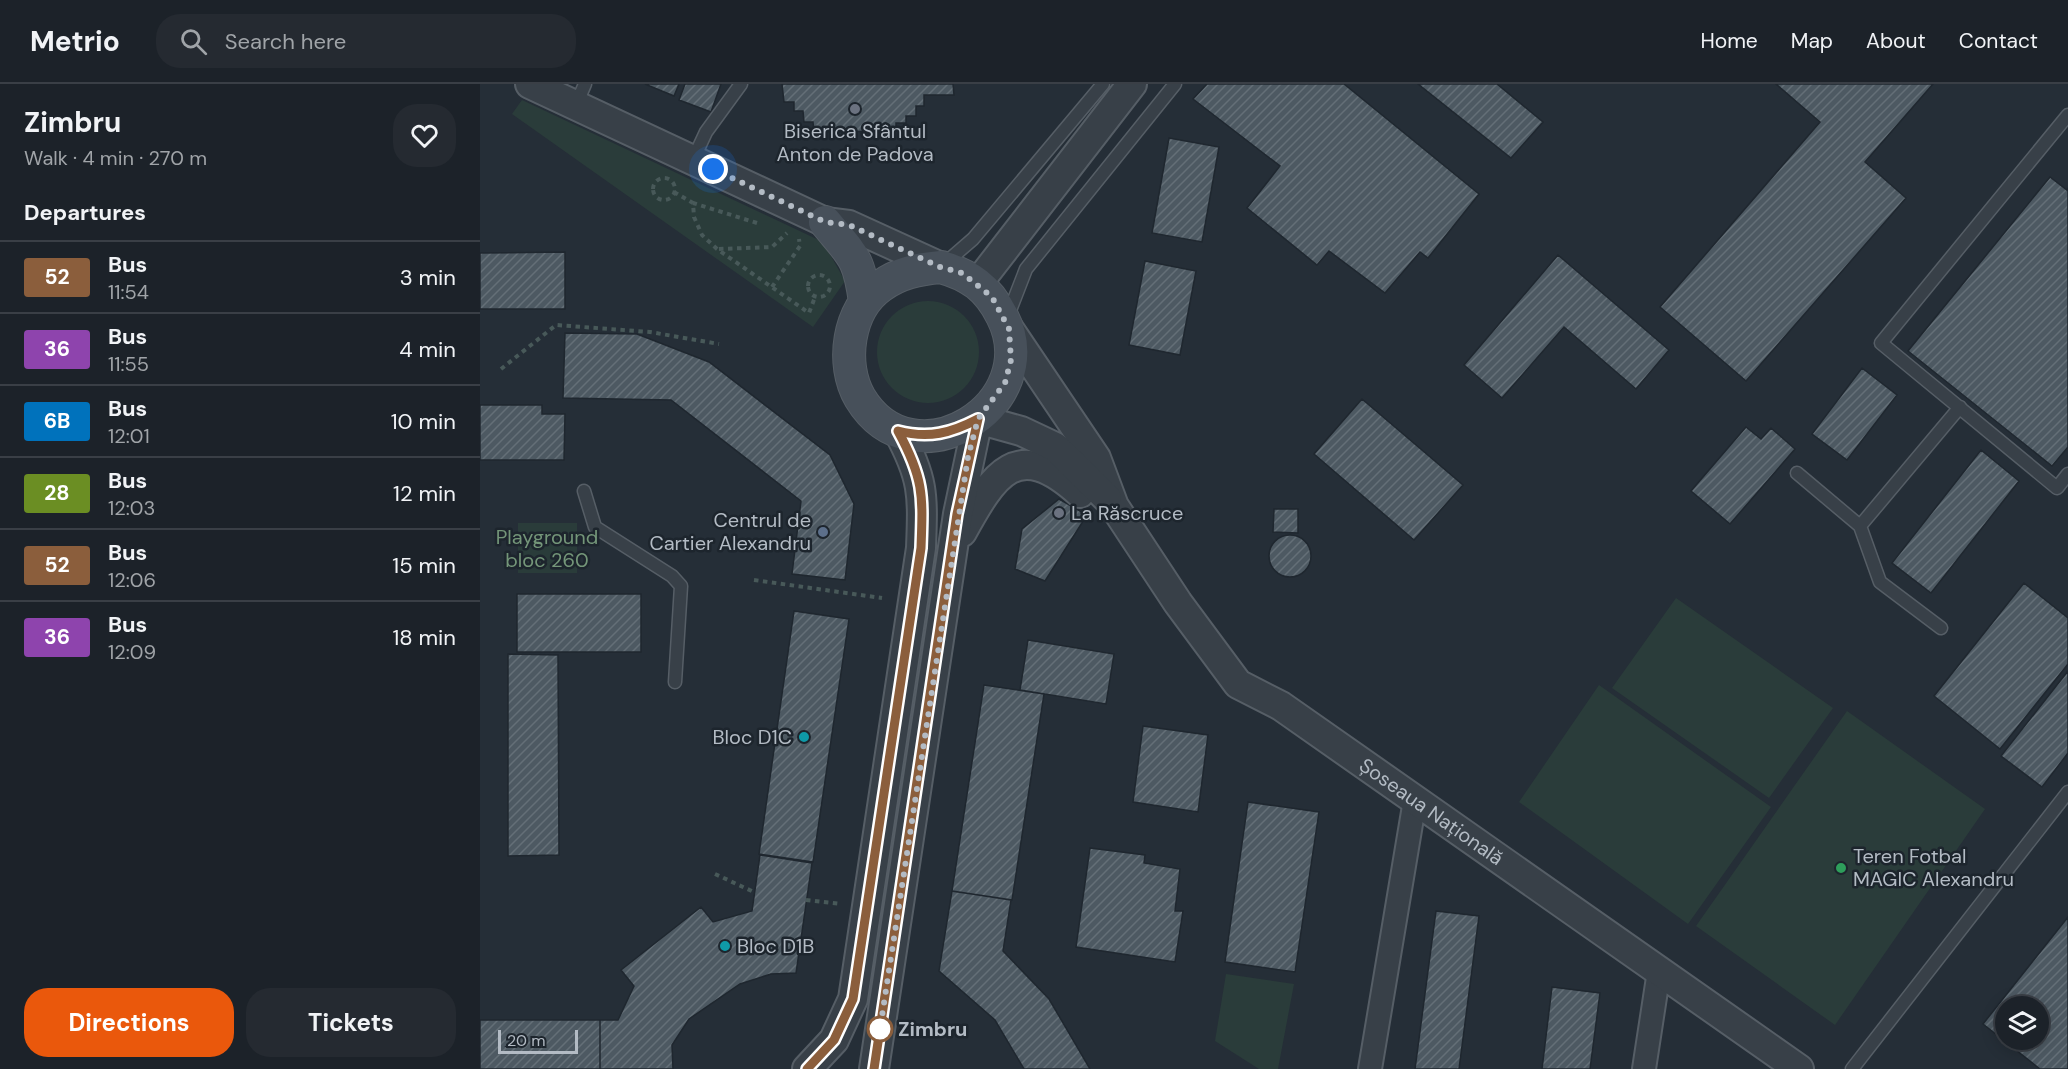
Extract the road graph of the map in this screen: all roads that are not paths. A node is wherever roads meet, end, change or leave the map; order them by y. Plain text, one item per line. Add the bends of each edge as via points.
1 (530, 84) edge
2 (741, 84) edge
3 (1175, 84) edge
4 (1117, 90) edge
5 (581, 95) edge
6 (2068, 116) edge
7 (693, 160) junction
8 (825, 222) junction
9 (940, 267) junction
10 (978, 283) junction
11 (866, 302) junction
12 (1007, 326) junction
13 (1960, 407) junction
14 (978, 419) junction
15 (898, 431) junction
16 (1797, 473) dead end
17 (2068, 474) edge
18 (584, 491) dead end
19 (1114, 506) junction
20 (1860, 526) junction
21 (952, 551) junction
22 (1148, 559) junction
23 (1941, 628) dead end
24 (675, 682) dead end
25 (2068, 792) edge
26 (1415, 800) junction
27 (1659, 971) junction
28 (807, 1069) edge
29 (874, 1069) edge
30 (1370, 1069) edge
31 (1644, 1069) edge
32 (1799, 1069) edge
33 (1852, 1069) edge

1 - 5 street
2 - 7 lane via 706,132
3 - 12 lane via 1026,269
4 - 9 lane via 973,239
4 - 10 street
5 - 7 street
6 - 13 lane via 1881,343
7 - 8 street
8 - 9 street via 849,225
8 - 11 main road via 853,253 861,269
9 - 10 main road via 962,273
9 - 11 main road via 915,269 897,277 879,287
10 - 12 main road via 992,297
11 - 15 main road via 853,327 849,349 851,372 867,408 882,424
12 - 14 main road via 1011,360 1005,383
12 - 19 street, Șoseaua Națională via 1096,458
13 - 17 lane via 2056,488
13 - 20 lane
14 - 15 main road via 938,435 916,436
14 - 19 street, Șoseaua Națională via 1021,431 1055,447
14 - 21 street
15 - 28 street via 919,475 923,505 919,560 853,999 834,1040
16 - 20 lane
18 - 24 lane via 595,527 672,576 681,586
19 - 22 street, Șoseaua Națională
20 - 23 lane via 1880,582
21 - 22 street via 991,483 1008,469 1027,463 1051,470 1068,482
21 - 29 street
22 - 26 street, Șoseaua Națională via 1238,684 1281,706
25 - 33 lane
26 - 27 street, Șoseaua Națională
26 - 30 street
27 - 31 street
27 - 32 street, Șoseaua Națională

